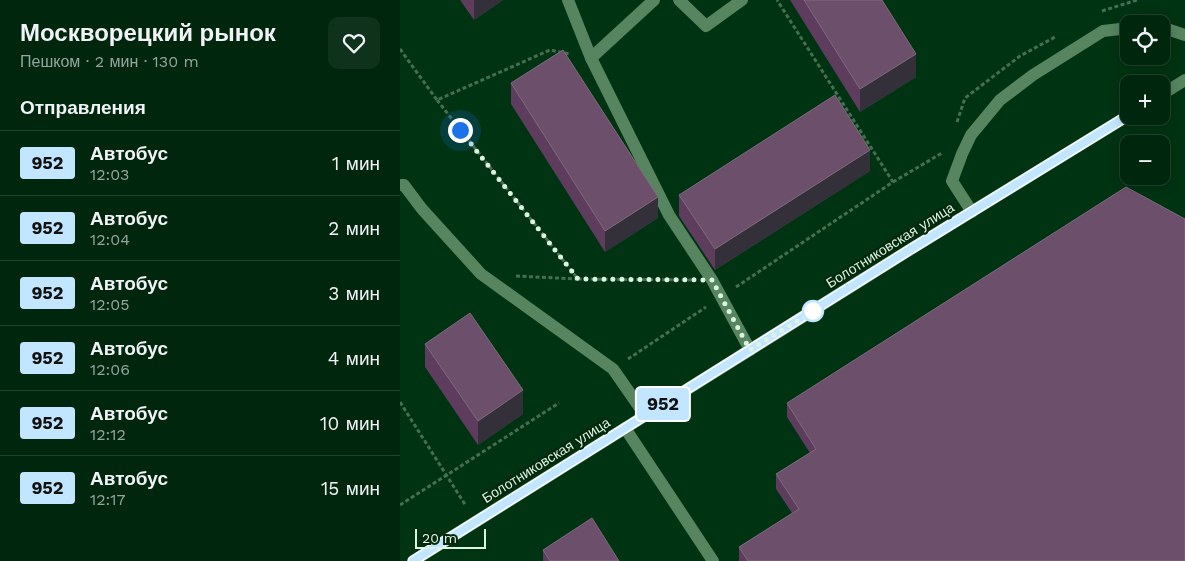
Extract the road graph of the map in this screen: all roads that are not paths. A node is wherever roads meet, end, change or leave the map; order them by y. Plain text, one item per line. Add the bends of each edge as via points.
1 (568, 0) edge
2 (654, 0) edge
3 (679, 0) edge
4 (742, 0) edge
5 (1120, 29) edge
6 (1170, 30) edge
7 (1185, 35) edge
8 (592, 58) junction
9 (1185, 80) edge
10 (1170, 89) edge
11 (1120, 121) edge
12 (401, 183) edge
13 (972, 212) junction
14 (750, 350) junction
15 (645, 415) junction
16 (625, 428) junction
17 (413, 561) edge
18 (713, 561) edge

1 - 8 street
2 - 8 street
3 - 4 street via 706,26
5 - 13 street via 1103,31 1000,100 972,135 952,181
6 - 7 street
8 - 14 street via 669,215 712,280
9 - 10 street
11 - 13 street, Болотниковская улица
12 - 15 street via 481,274 613,369
13 - 14 street, Болотниковская улица
14 - 15 street, Болотниковская улица
15 - 16 street, Болотниковская улица
16 - 17 street, Болотниковская улица
16 - 18 street

